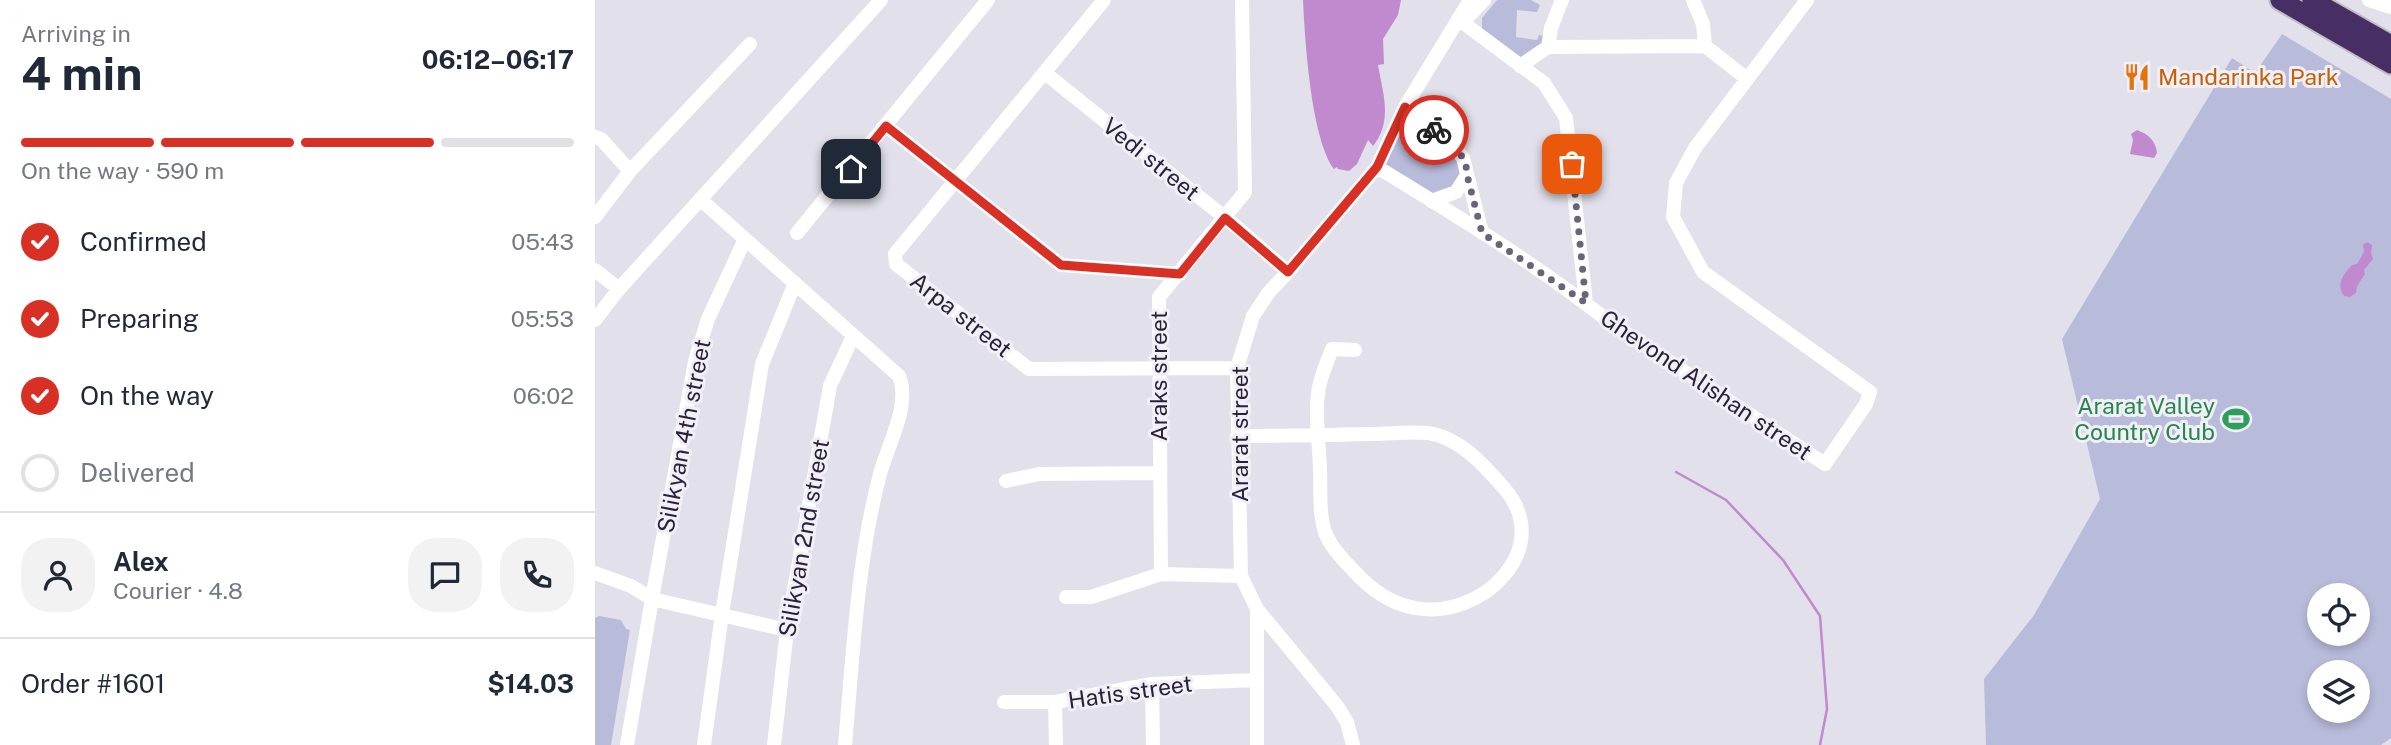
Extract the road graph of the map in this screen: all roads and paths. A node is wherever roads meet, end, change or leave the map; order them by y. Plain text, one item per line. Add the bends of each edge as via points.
1 (881, 0) edge
2 (988, 0) edge
3 (1104, 0) edge
4 (1242, 0) edge
5 (1470, 0) edge
6 (1484, 0) edge
7 (1562, 0) edge
8 (1693, 0) edge
9 (2280, 0) edge
10 (2312, 0) edge
11 (2369, 0) edge
12 (1806, 1) edge
13 (2391, 8) edge
14 (1458, 23) junction
15 (750, 44) dead end
16 (2391, 45) edge
17 (1705, 46) junction
18 (1548, 47) junction
19 (2391, 64) edge
20 (1520, 66) junction
21 (1045, 73) junction
22 (1746, 78) junction
23 (1405, 107) junction
24 (886, 126) junction
25 (595, 136) edge
26 (1377, 167) junction
27 (630, 171) junction
28 (1467, 175) junction
29 (955, 182) junction
30 (700, 199) junction
31 (1431, 201) junction
32 (595, 217) edge
33 (1225, 218) junction
34 (797, 233) dead end
35 (1482, 233) junction
36 (745, 239) junction
37 (595, 270) edge
38 (1288, 272) junction
39 (1180, 274) junction
40 (795, 283) junction
41 (619, 289) junction
42 (1586, 303) junction
43 (595, 320) edge
44 (853, 336) junction
45 (1355, 350) dead end
46 (1237, 368) junction
47 (1158, 370) junction
48 (1319, 435) junction
49 (1237, 436) junction
50 (1160, 472) junction
51 (1006, 481) dead end
52 (595, 573) edge
53 (1161, 574) junction
54 (1241, 576) junction
55 (1066, 597) dead end
56 (652, 599) junction
57 (1257, 609) junction
58 (722, 614) junction
59 (787, 630) junction
60 (1257, 680) junction
61 (1152, 684) junction
62 (1004, 702) dead end
63 (1055, 702) junction
64 (627, 745) edge
65 (704, 745) edge
66 (774, 745) edge
67 (845, 745) edge
68 (1056, 745) edge
69 (1153, 745) edge
70 (1257, 745) edge
71 (1353, 745) edge

1 - 30 street
2 - 24 street
3 - 21 street, Arpa street
4 - 33 street, Araks street via 1245,192
5 - 14 street, Ararat street
6 - 14 street, Ararat street
7 - 18 street
8 - 17 street via 1703,24
9 - 19 highway
10 - 16 highway
11 - 13 street
12 - 22 street
14 - 20 street
14 - 23 street, Ararat street
15 - 27 street
17 - 18 street
17 - 22 street
18 - 20 street
20 - 42 street via 1544,83 1566,118
21 - 29 street, Arpa street
21 - 33 street, Vedi street
22 - 42 street, Ghevond Alishan street via 1695,148 1676,183 1673,217 1703,272 1871,392 1825,464
23 - 26 street, Ararat street
23 - 28 street via 1454,146 1467,166
24 - 29 street
24 - 34 street
25 - 27 street
26 - 31 street, Ghevond Alishan street
26 - 38 street, Ararat street
27 - 32 street
28 - 31 street via 1456,192
28 - 35 street
29 - 39 street via 1061,265
29 - 47 street, Arpa street via 895,254 896,264 1029,369
30 - 36 street
30 - 41 street
31 - 35 street, Ghevond Alishan street
33 - 38 street, Vedi street
33 - 39 street, Araks street
35 - 42 street, Ghevond Alishan street
36 - 40 street
36 - 56 street, Silikyan 4th street via 708,320 695,361
37 - 41 street
38 - 46 street, Ararat street via 1253,316
39 - 47 street, Araks street via 1159,298
40 - 44 street
40 - 58 street via 762,364
41 - 43 street
44 - 59 street, Silikyan 2nd street via 830,386
44 - 67 street via 899,376 904,388 866,550
45 - 48 street via 1332,349 1318,393
46 - 47 street, Arpa street
46 - 49 street, Ararat street
47 - 50 street, Araks street
48 - 48 street via 1428,433 1470,454 1508,494 1520,518 1523,541 1502,578 1476,598 1435,610 1403,606 1369,586 1327,536 1322,520
48 - 49 street
49 - 54 street, Ararat street
50 - 51 street via 1039,474
50 - 53 street, Araks street
52 - 56 street
53 - 54 street
53 - 55 street via 1091,597
54 - 57 street, Ararat street
56 - 58 street
56 - 64 street, Silikyan 4th street
57 - 60 street
57 - 71 street via 1337,706
58 - 59 street
58 - 65 street
59 - 66 street, Silikyan 2nd street
60 - 61 street, Hatis street
60 - 70 street
61 - 63 street, Hatis street
61 - 69 street
62 - 63 street, Hatis street
63 - 68 street

